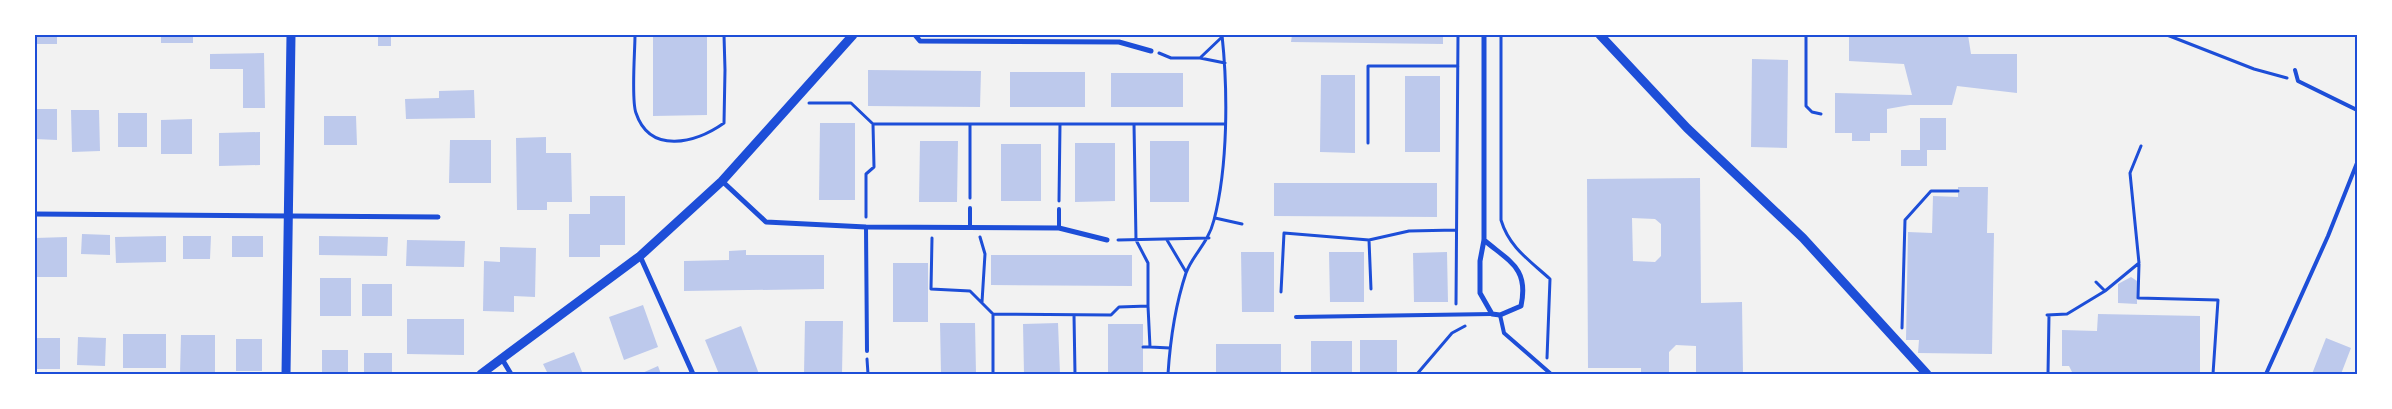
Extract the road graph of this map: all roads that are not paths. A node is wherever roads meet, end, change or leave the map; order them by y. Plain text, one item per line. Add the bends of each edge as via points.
1 (291, 35) edge
2 (853, 35) edge
3 (915, 35) edge
4 (1484, 35) edge
5 (1600, 35) edge
6 (1152, 51) road end
7 (2295, 70) dead end
8 (2357, 110) edge
9 (2357, 163) edge
10 (722, 180) junction
11 (970, 208) road end
12 (1059, 209) road end
13 (35, 214) edge
14 (288, 216) junction
15 (438, 217) dead end
16 (866, 227) junction
17 (970, 228) junction
18 (1059, 228) junction
19 (1107, 240) road end
20 (1484, 240) junction
21 (640, 256) junction
22 (1492, 314) junction
23 (1500, 315) junction
24 (1296, 317) dead end
25 (867, 351) dead end
26 (502, 358) junction
27 (1549, 372) edge
28 (286, 374) edge
29 (481, 374) edge
30 (511, 374) edge
31 (693, 374) edge
32 (1927, 374) edge
33 (2266, 374) edge

1 - 14 street
2 - 10 street
3 - 6 street via 920,40 1119,42
4 - 20 street
5 - 32 street via 1687,128 1803,238
7 - 8 lane via 2298,81
9 - 33 lane
10 - 16 street via 766,222
10 - 21 street
11 - 17 lane
12 - 18 lane
13 - 14 street
14 - 15 street
14 - 28 street
16 - 17 street
16 - 25 lane
17 - 18 street
18 - 19 street
20 - 22 street via 1480,293
20 - 23 street via 1519,270 1525,288 1520,306
21 - 26 street
21 - 31 street
22 - 23 street
22 - 24 lane
23 - 27 lane via 1504,332
26 - 29 street
26 - 30 street

